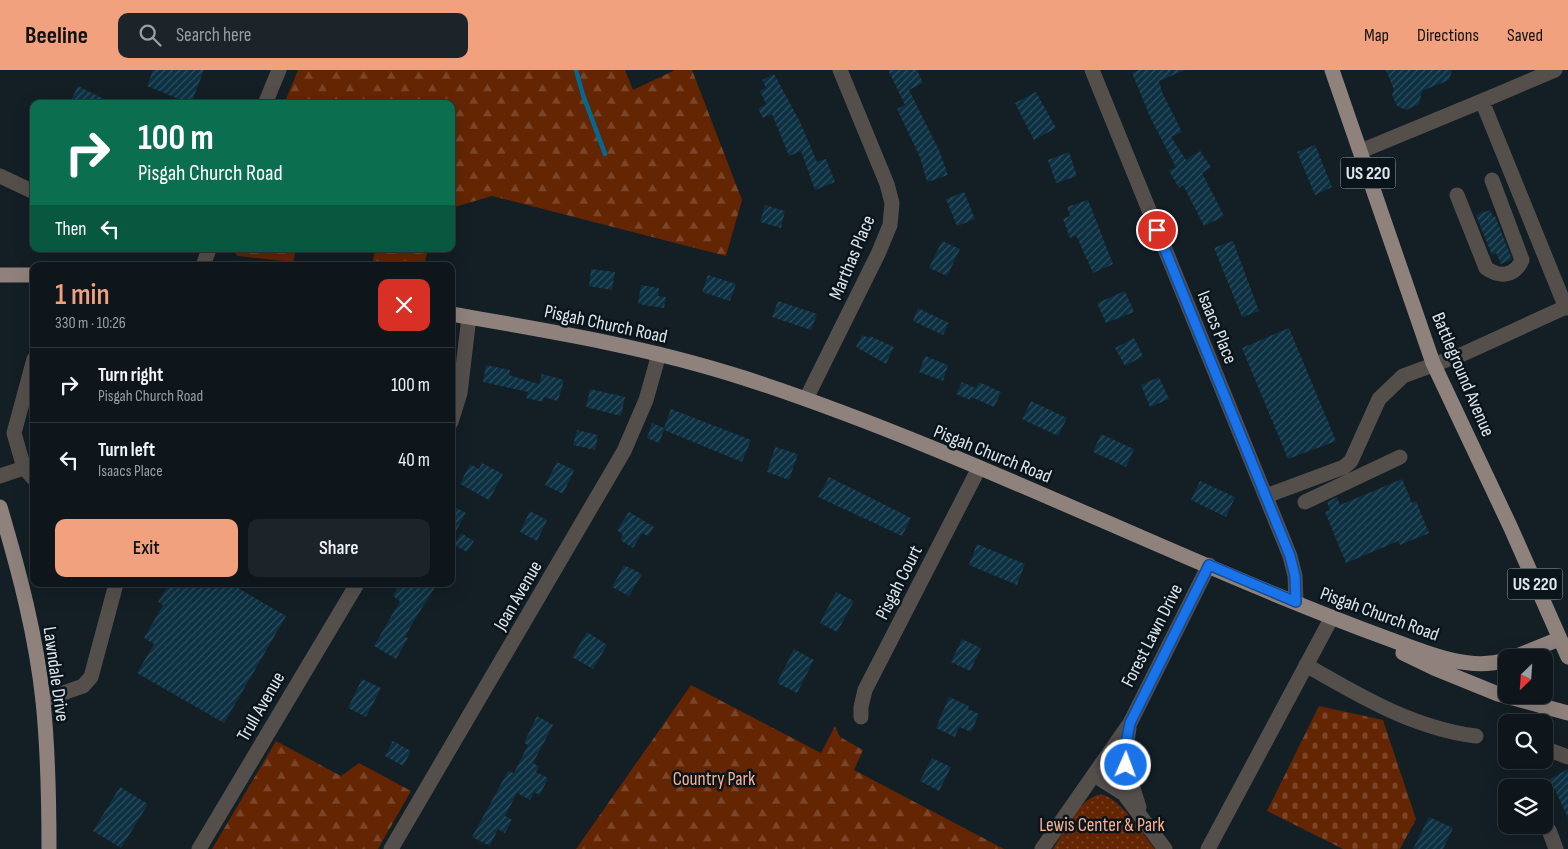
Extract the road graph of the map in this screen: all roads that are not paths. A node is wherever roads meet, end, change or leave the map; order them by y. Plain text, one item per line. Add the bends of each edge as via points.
1 (279, 70) edge
2 (840, 70) edge
3 (1092, 70) edge
4 (1332, 70) edge
5 (1555, 70) edge
6 (267, 100) edge
7 (1482, 102) junction
8 (1361, 151) junction
9 (0, 176) edge
10 (1492, 180) dead end
11 (30, 190) edge
12 (1457, 195) dead end
13 (0, 275) edge
14 (30, 275) edge
15 (1567, 307) edge
16 (455, 315) edge
17 (469, 317) junction
18 (659, 354) junction
19 (1433, 364) junction
20 (30, 375) edge
21 (806, 399) junction
22 (455, 409) edge
23 (1400, 457) dead end
24 (979, 468) junction
25 (29, 474) edge
26 (0, 476) edge
27 (1266, 496) junction
28 (1305, 502) dead end
29 (0, 507) edge
30 (1209, 565) junction
31 (115, 587) edge
32 (354, 587) edge
33 (1296, 602) junction
34 (1338, 620) junction
35 (1559, 638) junction
36 (1533, 649) edge
37 (1568, 657) edge
38 (1498, 661) edge
39 (1306, 665) junction
40 (43, 700) junction
41 (1568, 713) edge
42 (861, 717) dead end
43 (1130, 723) junction
44 (1476, 736) dead end
45 (1553, 751) edge
46 (1568, 757) edge
47 (1094, 775) junction
48 (1142, 816) junction
49 (1550, 834) edge
50 (49, 849) edge
51 (199, 849) edge
52 (390, 849) edge
53 (1042, 849) edge
54 (1165, 849) edge
55 (1208, 849) edge
56 (1556, 849) edge

1 - 6 street
2 - 21 street, Marthas Place via 887,184 892,203 890,225
3 - 27 street, Isaacs Place
4 - 8 main road, Battleground Avenue / US 220
5 - 7 street
7 - 8 street
7 - 15 street
8 - 19 main road, Battleground Avenue / US 220
9 - 11 street
10 - 12 street via 1522,260 1518,268 1508,274 1496,275 1486,268
13 - 14 main road
15 - 19 street via 1463,354
16 - 17 main road, Pisgah Church Road
17 - 18 main road, Pisgah Church Road via 599,339
17 - 22 street via 460,393
18 - 21 main road, Pisgah Church Road
18 - 52 street, Joan Avenue via 646,400 624,451
19 - 27 street via 1403,376 1379,399 1356,452 1344,467
19 - 35 main road, Battleground Avenue / US 220
20 - 25 street via 14,433
21 - 24 main road, Pisgah Church Road
23 - 28 street
24 - 30 main road, Pisgah Church Road
24 - 42 street, Pisgah Court via 865,690
25 - 26 street
27 - 33 street, Isaacs Place via 1292,562
29 - 40 main road, Lawndale Drive via 26,604
30 - 33 main road, Pisgah Church Road
30 - 43 street, Forest Lawn Drive
31 - 40 street via 91,676 84,686
32 - 51 street, Trull Avenue
33 - 34 main road, Pisgah Church Road
34 - 38 main road, Pisgah Church Road via 1447,658 1484,663
34 - 39 street
34 - 41 main road via 1452,676 1498,694
35 - 36 main road
35 - 37 main road, Battleground Avenue / US 220
39 - 44 street via 1382,709 1447,733
39 - 55 street
40 - 50 main road, Lawndale Drive
43 - 47 street, Forest Lawn Drive
43 - 48 street, Forest Lawn Drive via 1125,749 1126,765
45 - 46 street
47 - 48 street, Forest Lawn Drive via 1124,794
47 - 53 street
48 - 54 street, Forest Lawn Drive
49 - 56 street

